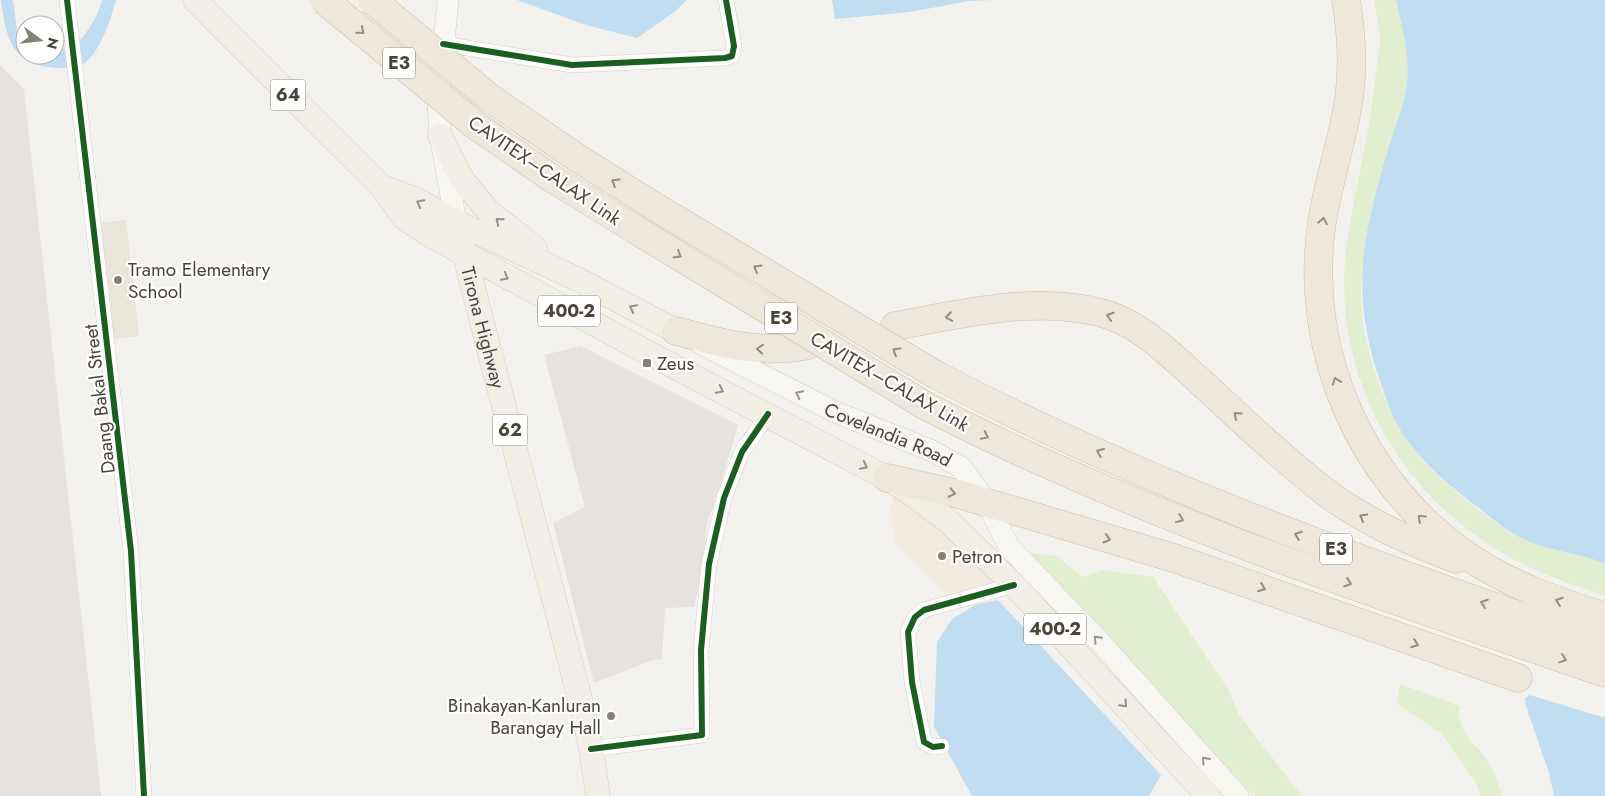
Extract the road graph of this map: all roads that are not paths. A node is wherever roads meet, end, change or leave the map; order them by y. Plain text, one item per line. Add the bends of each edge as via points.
1 (67, 0) edge
2 (196, 0) edge
3 (324, 0) edge
4 (372, 0) edge
5 (448, 0) edge
6 (726, 0) edge
7 (1346, 0) edge
8 (442, 44) junction
9 (440, 136) junction
10 (382, 187) junction
11 (456, 222) junction
12 (462, 253) junction
13 (581, 281) junction
14 (896, 326) dead end
15 (676, 331) junction
16 (808, 345) dead end
17 (768, 414) junction
18 (887, 478) junction
19 (988, 503) junction
20 (1504, 578) junction
21 (1014, 585) junction
22 (1605, 617) edge
23 (1605, 645) edge
24 (1605, 673) edge
25 (1518, 678) dead end
26 (942, 746) dead end
27 (591, 749) junction
28 (144, 796) edge
29 (598, 796) edge
30 (1208, 796) edge
31 (1238, 796) edge

1 - 28 street, Daang Bakal Street via 131,551
2 - 10 main road, 64
3 -> 24 highway, CAVITEX–CALAX Link / E3, bridge via 475,125 553,179 926,406 1028,456 1286,561
23 -> 4 highway, CAVITEX–CALAX Link / E3, bridge via 1198,495 1058,435 938,376 576,157 490,98
5 - 8 main road, Tirona Highway / 62
6 - 8 street via 734,46 732,56 725,58 572,65
20 -> 7 highway via 1451,544 1402,498 1364,445 1329,360 1320,309 1319,254 1322,221 1348,100 1351,36
8 - 9 main road, Tirona Highway / 62 via 438,104
9 - 11 main road, Tirona Highway / 62
13 -> 9 main road, 400-2 via 488,211 461,178
11 -> 10 main road, 64 via 417,200
10 - 12 main road, 64 via 404,218
11 - 12 main road, Tirona Highway / 62
11 - 13 main road, Covelandia Road / 400-2
12 -> 17 main road, Covelandia Road / 400-2
12 - 27 main road, Tirona Highway / 62 via 551,584
15 -> 13 main road, Covelandia Road / 400-2
20 -> 14 highway via 1390,532 1342,505 1299,471 1148,336 1114,316 1079,308 1034,306
16 -> 15 highway via 760,349 728,345
19 -> 15 main road, Covelandia Road / 400-2 via 960,467 930,450 835,412
17 -> 18 main road, Covelandia Road / 400-2
17 - 27 street via 742,452 724,498 709,564 701,650 702,735
18 -> 19 highway
18 - 21 main road, Covelandia Road / 400-2 via 948,520
19 -> 25 highway via 1225,575
31 -> 19 main road, Covelandia Road / 400-2 via 1009,547
22 -> 20 highway
21 - 26 street via 924,610 911,624 908,632 912,682 924,742 933,747
21 -> 30 main road, Covelandia Road / 400-2
27 - 29 main road, Tirona Highway / 62

